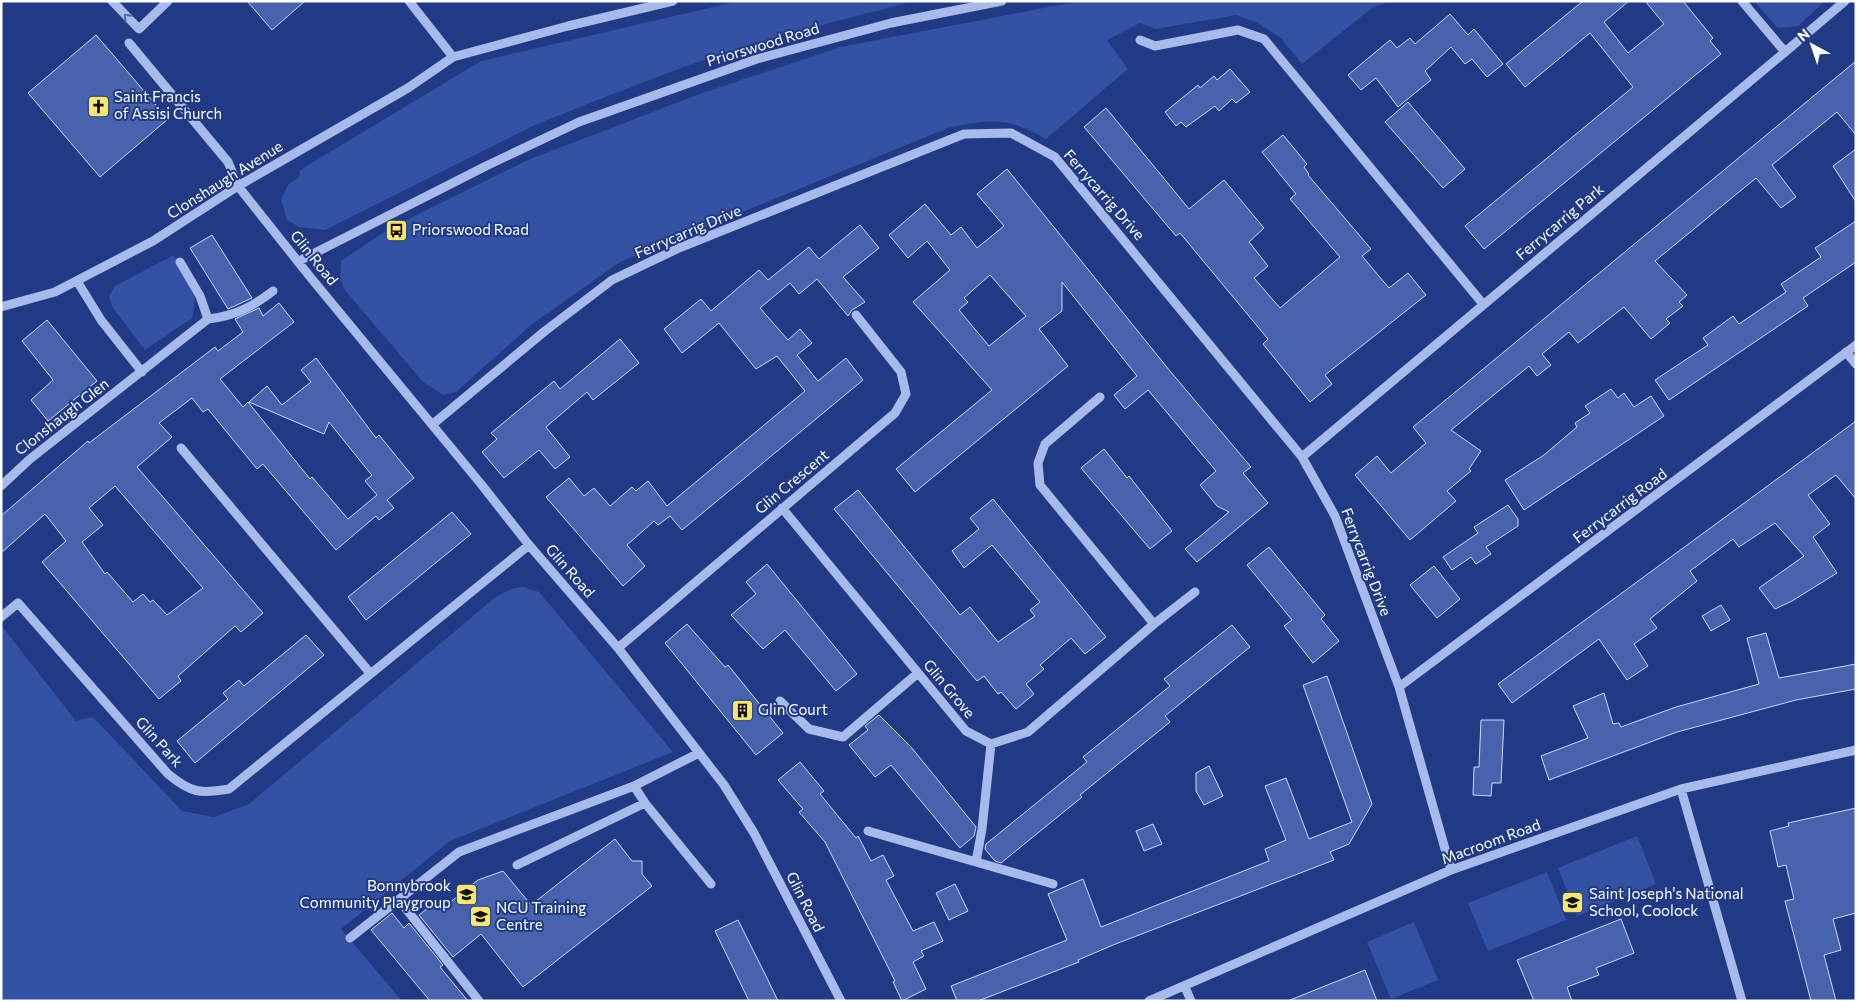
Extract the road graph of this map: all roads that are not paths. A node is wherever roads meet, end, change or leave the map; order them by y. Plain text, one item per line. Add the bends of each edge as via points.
1 (112, 1) edge
2 (168, 1) edge
3 (409, 1) edge
4 (673, 1) edge
5 (1002, 1) edge
6 (1742, 1) edge
7 (1845, 1) edge
8 (1140, 40) dead end
9 (129, 43) dead end
10 (1785, 52) junction
11 (453, 57) junction
12 (238, 186) junction
13 (299, 261) junction
14 (180, 262) dead end
15 (78, 280) junction
16 (273, 291) dead end
17 (1483, 304) junction
18 (1, 307) edge
19 (856, 315) dead end
20 (208, 319) junction
21 (1856, 345) edge
22 (1846, 352) junction
23 (1856, 364) edge
24 (142, 372) junction
25 (1100, 397) dead end
26 (432, 424) junction
27 (182, 448) dead end
28 (1302, 457) junction
29 (1, 486) edge
30 (782, 508) junction
31 (529, 545) junction
32 (1195, 592) dead end
33 (1, 617) edge
34 (1154, 624) junction
35 (618, 648) junction
36 (370, 672) junction
37 (918, 673) junction
38 (1399, 688) junction
39 (780, 701) dead end
40 (991, 744) junction
41 (1856, 750) edge
42 (699, 753) junction
43 (634, 786) junction
44 (1681, 789) junction
45 (644, 804) junction
46 (868, 831) dead end
47 (976, 862) junction
48 (517, 865) dead end
49 (1451, 870) junction
50 (711, 884) dead end
51 (1053, 884) dead end
52 (399, 900) junction
53 (350, 938) dead end
54 (1185, 987) junction
55 (479, 1001) edge
56 (841, 1001) edge
57 (1149, 1001) edge
58 (1191, 1001) edge
59 (1742, 1001) edge

2 -> 1 street via 138,29
3 - 11 street
4 - 11 street, Clonshaugh Avenue
5 - 13 street, Priorswood Road via 891,23 758,59 579,122
6 - 10 street
7 - 10 street, Ferrycarrig Park
8 - 17 street via 1155,46 1238,30 1264,39
9 - 12 street, Glin Road via 228,162
10 - 17 street, Ferrycarrig Park
11 - 12 street, Clonshaugh Avenue via 408,88
12 - 13 street, Glin Road
12 - 15 street, Clonshaugh Avenue via 153,241
13 - 26 street, Glin Road
14 - 20 street via 200,296
15 - 18 street, Clonshaugh Avenue via 55,292
15 - 24 street via 101,320
16 - 20 street via 252,308 236,315
17 - 28 street, Ferrycarrig Park
19 - 30 street, Glin Crescent via 901,372 906,394 895,413
20 - 24 street, Clonshaugh Glen
21 - 22 street, Ferrycarrig Road
22 - 23 street
22 - 38 street, Ferrycarrig Road
24 - 29 street, Clonshaugh Glen via 30,459
25 - 34 street via 1045,444 1038,463 1040,485
26 - 28 street, Ferrycarrig Drive via 612,280 679,248 964,134 1011,133 1055,157
26 - 31 street, Glin Road
27 - 36 street
28 - 38 street, Ferrycarrig Drive via 1335,516
30 - 35 street, Glin Crescent
30 - 37 street, Glin Grove
31 - 35 street, Glin Road
31 - 36 street, Glin Park
32 - 34 street
33 - 36 street, Glin Park via 18,603 168,774 182,786 202,794 229,789
34 - 40 street via 1028,732
35 - 42 street, Glin Road
37 - 39 street via 843,738 809,729
37 - 40 street, Glin Grove via 966,731
38 - 49 street, Ferrycarrig Drive
40 - 47 street
41 - 44 street, Macroom Road
42 - 43 street
42 - 56 street, Glin Road via 754,833
43 - 45 street
43 - 52 street via 459,852
44 - 49 street, Macroom Road
44 - 59 street
45 - 48 street
45 - 50 street
46 - 47 street
47 - 51 street
49 - 54 street, Macroom Road
52 - 53 street
52 - 55 street
54 - 57 street, Macroom Road
54 - 58 street

